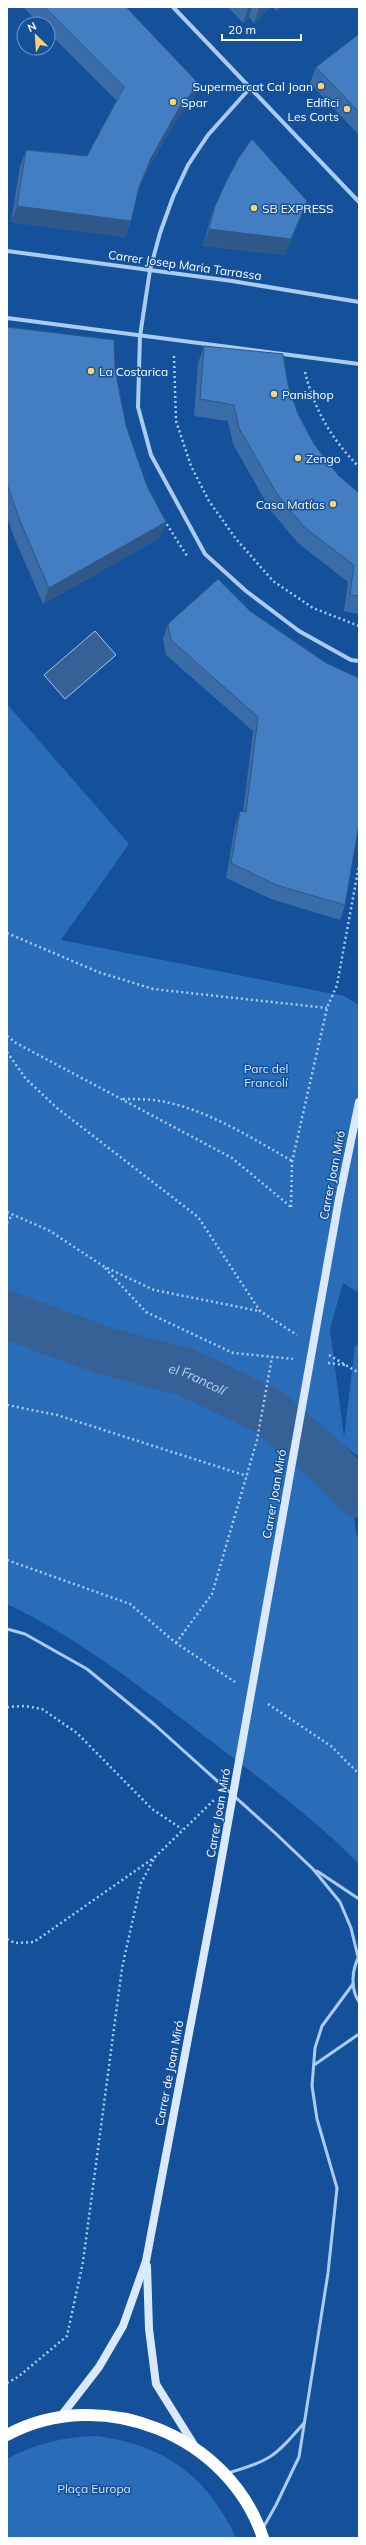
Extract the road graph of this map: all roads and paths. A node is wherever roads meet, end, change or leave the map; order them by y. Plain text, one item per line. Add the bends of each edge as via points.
1 (173, 7) edge
2 (250, 88) junction
3 (359, 202) edge
4 (7, 250) edge
5 (150, 270) junction
6 (359, 302) edge
7 (7, 318) edge
8 (140, 336) junction
9 (180, 353) dead end
10 (359, 364) edge
11 (304, 366) dead end
12 (359, 468) edge
13 (359, 626) edge
14 (359, 661) edge
15 (359, 865) edge
16 (7, 933) edge
17 (327, 1008) junction
18 (7, 1036) edge
19 (7, 1052) edge
20 (121, 1099) junction
21 (359, 1102) edge
22 (292, 1162) junction
23 (7, 1212) edge
24 (12, 1215) junction
25 (7, 1223) edge
26 (103, 1266) junction
27 (272, 1357) junction
28 (294, 1360) dead end
29 (324, 1363) dead end
30 (346, 1365) dead end
31 (7, 1405) edge
32 (247, 1476) junction
33 (7, 1560) edge
34 (7, 1629) edge
35 (176, 1643) junction
36 (240, 1686) dead end
37 (266, 1703) dead end
38 (7, 1707) edge
39 (359, 1774) edge
40 (226, 1788) junction
41 (182, 1829) junction
42 (155, 1857) junction
43 (313, 1869) junction
44 (216, 1890) joint
45 (359, 1899) edge
46 (7, 1939) edge
47 (359, 1956) edge
48 (353, 1984) junction
49 (359, 2002) edge
50 (359, 2034) edge
51 (314, 2065) junction
52 (146, 2261) junction
53 (7, 2383) edge
54 (61, 2416) junction
55 (305, 2421) junction
56 (7, 2435) edge
57 (196, 2449) junction
58 (225, 2474) junction
59 (261, 2535) edge

1 - 2 street
2 - 3 street
2 - 5 street via 208,135 188,165 173,197
4 - 5 street, Carrer Josep Maria Tarrassa
5 - 6 street, Carrer Josep Maria Tarrassa
5 - 8 street
7 - 8 street
8 - 10 street
8 - 14 street via 138,407 151,455 206,554 246,591 299,631 352,660
9 - 13 path via 174,352 176,421 191,466 209,501 236,539 273,581 313,608
11 - 12 path via 311,394 325,425
15 - 17 path via 337,985
16 - 17 path via 98,972 153,989
17 - 22 path
18 - 20 path
19 - 26 path via 26,1078 57,1108 198,1217 260,1311 154,1290
20 - 22 path via 160,1101 204,1115 244,1133
20 - 22 path via 232,1158 291,1207
21 - 44 street, Carrer Joan Miró, bridge via 339,1199
23 - 24 path
24 - 25 path
24 - 26 path via 50,1231
26 - 27 path via 146,1312 233,1353
27 - 28 path
27 - 32 path
29 - 30 path
31 - 32 path via 57,1415
32 - 35 path via 212,1594
33 - 35 path via 130,1604
34 - 40 lane via 25,1634 87,1669
35 - 36 path
37 - 39 path via 331,1746
38 - 41 path via 25,1706 42,1710 77,1733 152,1809
40 - 41 path
40 - 43 lane
41 - 42 path
42 - 46 path via 34,1942 15,1943
42 - 53 path via 141,1884 122,1968 83,2262 67,2336 18,2377
43 - 45 lane
43 - 47 lane via 340,1902
44 - 52 street, Carrer de Joan Miró
47 - 48 lane
48 - 49 lane
48 - 51 lane via 322,2026 315,2048
50 - 51 lane
51 - 55 lane via 312,2086 317,2119 337,2188 328,2273
52 - 54 street, Carrer de Joan Miró via 123,2326 99,2367
52 - 57 street, Carrer de Joan Miró via 156,2384
54 - 56 highway
54 - 57 highway via 94,2415 148,2424 173,2434
55 - 58 lane via 277,2454 260,2464
55 - 59 lane via 299,2457
57 - 58 highway
58 - 59 highway via 239,2492

